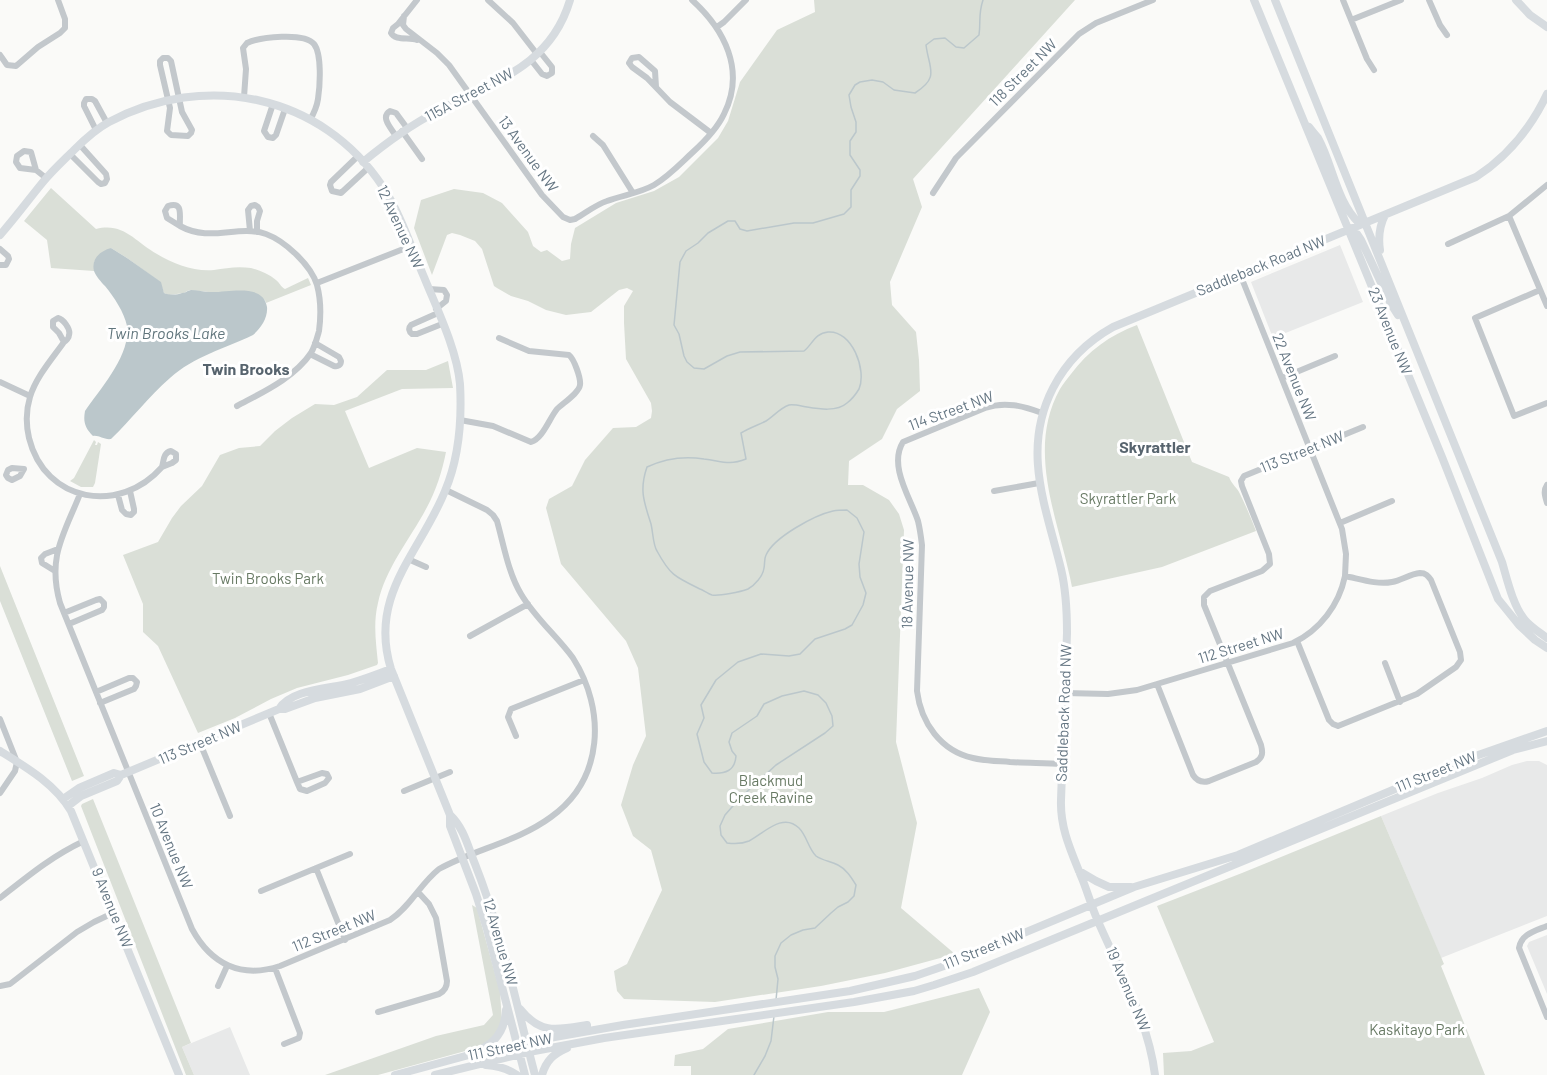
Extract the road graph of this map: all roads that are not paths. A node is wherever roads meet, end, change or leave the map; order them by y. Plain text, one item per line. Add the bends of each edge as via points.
1 (58, 0) edge
2 (417, 0) edge
3 (488, 0) edge
4 (570, 0) edge
5 (692, 0) edge
6 (746, 0) edge
7 (1153, 0) edge
8 (1254, 0) edge
9 (1275, 0) edge
10 (1343, 0) edge
11 (1401, 0) edge
12 (1429, 0) edge
13 (1516, 0) edge
14 (404, 16) junction
15 (1351, 20) junction
16 (717, 27) junction
17 (1547, 27) edge
18 (1447, 35) dead end
19 (421, 41) junction
20 (0, 56) edge
21 (536, 56) junction
22 (1374, 70) dead end
23 (656, 87) junction
24 (470, 94) junction
25 (1547, 94) edge
26 (180, 97) junction
27 (244, 97) junction
28 (168, 99) junction
29 (273, 104) junction
30 (285, 109) junction
31 (1301, 117) junction
32 (310, 120) junction
33 (107, 123) junction
34 (96, 130) junction
35 (402, 132) junction
36 (711, 133) junction
37 (593, 136) dead end
38 (80, 145) junction
39 (70, 154) junction
40 (422, 159) dead end
41 (363, 162) junction
42 (36, 170) dead end
43 (46, 178) junction
44 (1547, 185) edge
45 (633, 193) junction
46 (933, 193) dead end
47 (1385, 215) junction
48 (1509, 216) junction
49 (1365, 223) junction
50 (180, 226) dead end
51 (1349, 230) junction
52 (0, 235) edge
53 (1448, 244) dead end
54 (411, 246) junction
55 (0, 249) edge
56 (0, 265) edge
57 (1383, 268) junction
58 (1240, 274) junction
59 (317, 283) junction
60 (429, 289) junction
61 (1540, 290) junction
62 (1547, 306) edge
63 (437, 311) junction
64 (442, 324) junction
65 (1408, 331) junction
66 (499, 338) dead end
67 (64, 342) dead end
68 (315, 343) junction
69 (310, 354) junction
70 (1335, 356) dead end
71 (1282, 378) junction
72 (0, 382) edge
73 (30, 396) junction
74 (1547, 403) edge
75 (237, 406) dead end
76 (1042, 413) junction
77 (460, 420) junction
78 (1363, 427) dead end
79 (903, 442) joint
80 (1310, 448) junction
81 (38, 461) junction
82 (162, 467) dead end
83 (24, 469) dead end
84 (1040, 483) junction
85 (1546, 487) edge
86 (446, 490) junction
87 (130, 491) junction
88 (994, 491) dead end
89 (80, 494) junction
90 (118, 495) junction
91 (1392, 501) dead end
92 (1547, 503) edge
93 (1340, 523) junction
94 (58, 549) junction
95 (408, 559) junction
96 (426, 567) dead end
97 (55, 572) junction
98 (1345, 576) junction
99 (528, 604) junction
100 (64, 613) junction
101 (69, 624) junction
102 (470, 636) dead end
103 (1547, 638) edge
104 (1297, 641) junction
105 (1547, 648) edge
106 (1227, 663) junction
107 (1385, 663) dead end
108 (393, 672) junction
109 (584, 680) junction
110 (1157, 684) junction
111 (96, 692) junction
112 (1065, 693) junction
113 (1400, 702) junction
114 (100, 703) junction
115 (269, 713) junction
116 (0, 719) edge
117 (1547, 731) edge
118 (516, 736) dead end
119 (1547, 741) edge
120 (200, 743) junction
121 (0, 752) edge
122 (17, 762) junction
123 (1062, 764) junction
124 (450, 772) dead end
125 (125, 774) junction
126 (436, 778) junction
127 (297, 782) junction
128 (404, 791) dead end
129 (0, 793) edge
130 (65, 802) junction
131 (450, 815) junction
132 (230, 816) dead end
133 (84, 842) junction
134 (350, 854) dead end
135 (471, 855) junction
136 (462, 859) junction
137 (316, 868) junction
138 (1079, 871) junction
139 (1134, 887) junction
140 (261, 891) dead end
141 (418, 892) junction
142 (0, 898) edge
143 (1092, 905) junction
144 (113, 913) junction
145 (1098, 921) junction
146 (1547, 926) edge
147 (345, 940) junction
148 (227, 966) junction
149 (274, 968) junction
150 (218, 986) dead end
151 (1, 987) edge
152 (505, 1000) junction
153 (517, 1004) junction
154 (378, 1012) dead end
155 (1547, 1017) edge
156 (623, 1024) junction
157 (527, 1042) junction
158 (578, 1043) junction
159 (284, 1044) dead end
160 (517, 1044) junction
161 (529, 1052) junction
162 (520, 1054) junction
163 (469, 1055) junction
164 (473, 1065) junction
165 (178, 1075) edge
166 (395, 1075) edge
167 (435, 1075) edge
168 (517, 1075) edge
169 (525, 1075) edge
170 (535, 1075) edge
171 (542, 1075) edge
172 (1155, 1075) edge

1 - 20 street via 65,19 60,33 19,64 12,66
2 - 14 street
3 - 21 street via 513,23
4 - 21 main road, 115A Street NW via 559,27
5 - 16 street
6 - 16 street
7 - 46 street, 118 Street NW via 1079,34 956,158
8 - 31 main road, 23 Avenue NW
9 - 49 main road, 23 Avenue NW
10 - 15 street
11 - 15 street
12 - 18 street
13 - 17 main road
14 - 19 street, 13 Avenue NW via 403,25
14 - 19 street via 392,29 392,37
15 - 22 street
16 - 36 street via 728,50 732,87 726,111
19 - 24 street, 13 Avenue NW via 449,64
21 - 24 main road, 115A Street NW via 515,72
23 - 23 street via 655,71 639,57 632,58 632,67
23 - 36 street
24 - 35 main road, 115A Street NW
24 - 45 street, 13 Avenue NW via 542,195 563,217 576,219 598,205
25 - 47 main road, Saddleback Road NW via 1526,131 1492,166 1467,182
26 - 27 main road, 12 Avenue NW
26 - 28 main road, 12 Avenue NW
26 - 28 street via 171,61 165,58 160,63
26 - 28 street via 192,130 186,137 168,133
27 - 29 main road, 12 Avenue NW
27 - 32 street via 246,43 305,38 314,44 320,82
28 - 33 main road, 12 Avenue NW
29 - 30 main road, 12 Avenue NW
29 - 30 street via 264,131 268,137 276,135
30 - 32 main road, 12 Avenue NW
31 - 49 main road via 1318,138 1349,209 1359,223
31 - 51 main road, 23 Avenue NW
32 - 41 main road, 12 Avenue NW via 337,137
33 - 34 main road, 12 Avenue NW
33 - 34 street via 95,101 86,99 84,106
34 - 38 main road, 12 Avenue NW
35 - 40 street
35 - 41 main road, 115A Street NW
36 - 45 street via 669,175
37 - 45 street via 603,145
38 - 39 main road, 12 Avenue NW
38 - 39 street via 106,174 105,183 98,182
39 - 43 main road, 12 Avenue NW
41 - 41 street, 12 Avenue NW via 331,182 332,191 341,193
41 - 54 main road, 12 Avenue NW via 389,197
42 - 43 street
43 - 52 main road, 12 Avenue NW
44 - 48 street
47 - 49 main road, Saddleback Road NW
47 - 57 main road via 1378,239
48 - 53 street
48 - 61 street
49 - 51 main road, Saddleback Road NW
49 - 57 main road, 23 Avenue NW
50 - 59 street via 206,234 254,231 273,237 289,247
51 - 58 main road, Saddleback Road NW
51 - 65 main road via 1359,237
51 - 105 main road, 23 Avenue NW via 1498,600 1519,626
54 - 59 street
54 - 60 main road, 12 Avenue NW
55 - 56 street via 9,260
57 - 65 main road, 23 Avenue NW
58 - 71 street, 22 Avenue NW
58 - 76 main road, Saddleback Road NW via 1098,336 1065,369
59 - 68 street via 321,308
60 - 63 main road, 12 Avenue NW
60 - 63 street, 12 Avenue NW via 444,290 447,295
61 - 62 street
61 - 74 street via 1475,318 1514,416
63 - 64 main road, 12 Avenue NW
63 - 64 street via 411,325 410,332 417,334
64 - 77 main road, 12 Avenue NW via 460,383
65 - 103 main road, 23 Avenue NW via 1502,562 1516,606 1523,618
66 - 77 street via 529,351 569,354 574,360 579,390 531,442 493,426
67 - 73 street
68 - 69 street
68 - 69 street via 339,357 340,364 334,366
69 - 75 street via 283,379
70 - 71 street
71 - 80 street, 22 Avenue NW
72 - 73 street
73 - 81 street via 27,428
76 - 79 street, 114 Street NW via 1015,405 994,405
76 - 84 main road, Saddleback Road NW via 1037,451
77 - 86 main road, 12 Avenue NW via 456,456
78 - 80 street, 113 Street NW
79 - 123 street, 18 Avenue NW via 900,476 918,522 922,545 918,695 921,711 942,742 969,757
80 - 93 street, 22 Avenue NW
80 - 106 street, 113 Street NW via 1242,478 1270,564 1204,597
81 - 83 street
81 - 89 street via 58,483
82 - 87 street via 150,480
84 - 88 street
84 - 112 main road, Saddleback Road NW via 1065,590
85 - 92 street
86 - 95 main road, 12 Avenue NW
86 - 99 street, 112 Street NW via 493,515 511,574
87 - 90 street
87 - 90 street via 134,509 131,515 122,510
89 - 90 street
89 - 94 street, 10 Avenue NW
91 - 93 street
93 - 98 street, 22 Avenue NW via 1347,555
94 - 97 street, 10 Avenue NW
94 - 97 street, 10 Avenue NW via 41,558
95 - 96 street
95 - 108 main road, 12 Avenue NW via 388,607 385,633
97 - 100 street, 10 Avenue NW
98 - 104 street, 112 Street NW via 1328,614
98 - 113 street via 1386,583 1425,574 1431,580 1461,660 1434,683
99 - 102 street
99 - 109 street, 112 Street NW via 568,652
100 - 101 street, 10 Avenue NW
100 - 101 street via 96,600 104,603 102,610
101 - 111 street, 10 Avenue NW
104 - 106 street, 112 Street NW
104 - 113 street via 1329,720 1335,726
106 - 110 street, 112 Street NW
106 - 110 street via 1262,756 1209,781 1199,781 1193,775
107 - 113 street
108 - 115 main road, 113 Street NW via 360,689
108 - 126 main road, 12 Avenue NW
109 - 118 street via 511,709 508,717
109 - 135 street, 112 Street NW via 596,730 594,750 579,787 542,824
110 - 112 street, 112 Street NW via 1114,694
111 - 114 street, 10 Avenue NW
111 - 114 street via 129,678 137,682 134,689
112 - 123 main road, Saddleback Road NW
114 - 125 street, 10 Avenue NW
115 - 120 main road, 113 Street NW
115 - 127 street
116 - 122 street
117 - 139 main road, 111 Street NW via 1464,760 1238,855
119 - 145 main road, 111 Street NW via 1513,750
120 - 125 main road, 113 Street NW
120 - 132 street
121 - 122 main road, 9 Avenue NW
122 - 129 street
122 - 130 main road, 9 Avenue NW via 45,781
123 - 138 main road, Saddleback Road NW via 1062,821
124 - 126 street
125 - 130 main road, 113 Street NW via 114,773 79,788
125 - 148 street, 10 Avenue NW via 192,929 204,948
126 - 128 street
126 - 131 main road, 12 Avenue NW
127 - 127 street via 300,789 307,791 329,778 322,772
130 - 133 main road, 9 Avenue NW
131 - 135 main road, 12 Avenue NW via 459,824
131 - 136 main road, 12 Avenue NW
133 - 142 street via 50,859
133 - 144 main road, 9 Avenue NW
134 - 137 street
135 - 136 street, 112 Street NW
135 - 153 main road, 12 Avenue NW via 498,931
136 - 141 street, 112 Street NW via 436,872
136 - 152 main road, 12 Avenue NW via 487,929
137 - 140 street
137 - 147 street
138 - 139 main road via 1109,887
138 - 143 main road, Saddleback Road NW
139 - 143 main road, 111 Street NW
141 - 147 street, 112 Street NW via 394,918
141 - 154 street via 436,918 446,989
143 - 145 main road, 19 Avenue NW
143 - 156 main road, 111 Street NW via 891,983
144 - 151 street via 83,928
144 - 165 main road, 9 Avenue NW
145 - 158 main road, 111 Street NW via 973,972 894,995
145 - 172 main road, 19 Avenue NW via 1144,1026
146 - 155 street via 1520,942 1520,951
147 - 149 street, 112 Street NW
148 - 149 street, 112 Street NW
148 - 150 street
149 - 159 street via 300,1033 299,1038
152 - 160 main road, 12 Avenue NW
152 - 163 main road via 500,1034 488,1046
153 - 156 main road via 526,1017 545,1028
153 - 157 main road, 12 Avenue NW
156 - 157 main road, 111 Street NW
157 - 160 main road, 111 Street NW
157 - 161 main road, 12 Avenue NW
158 - 161 main road, 111 Street NW
158 - 171 main road via 550,1058
160 - 162 main road, 12 Avenue NW
160 - 163 main road, 111 Street NW
161 - 162 main road, 111 Street NW
161 - 170 main road, 12 Avenue NW
162 - 164 main road, 111 Street NW
162 - 169 main road, 12 Avenue NW
163 - 166 main road, 111 Street NW
164 - 167 main road, 111 Street NW
164 - 168 main road via 499,1066

